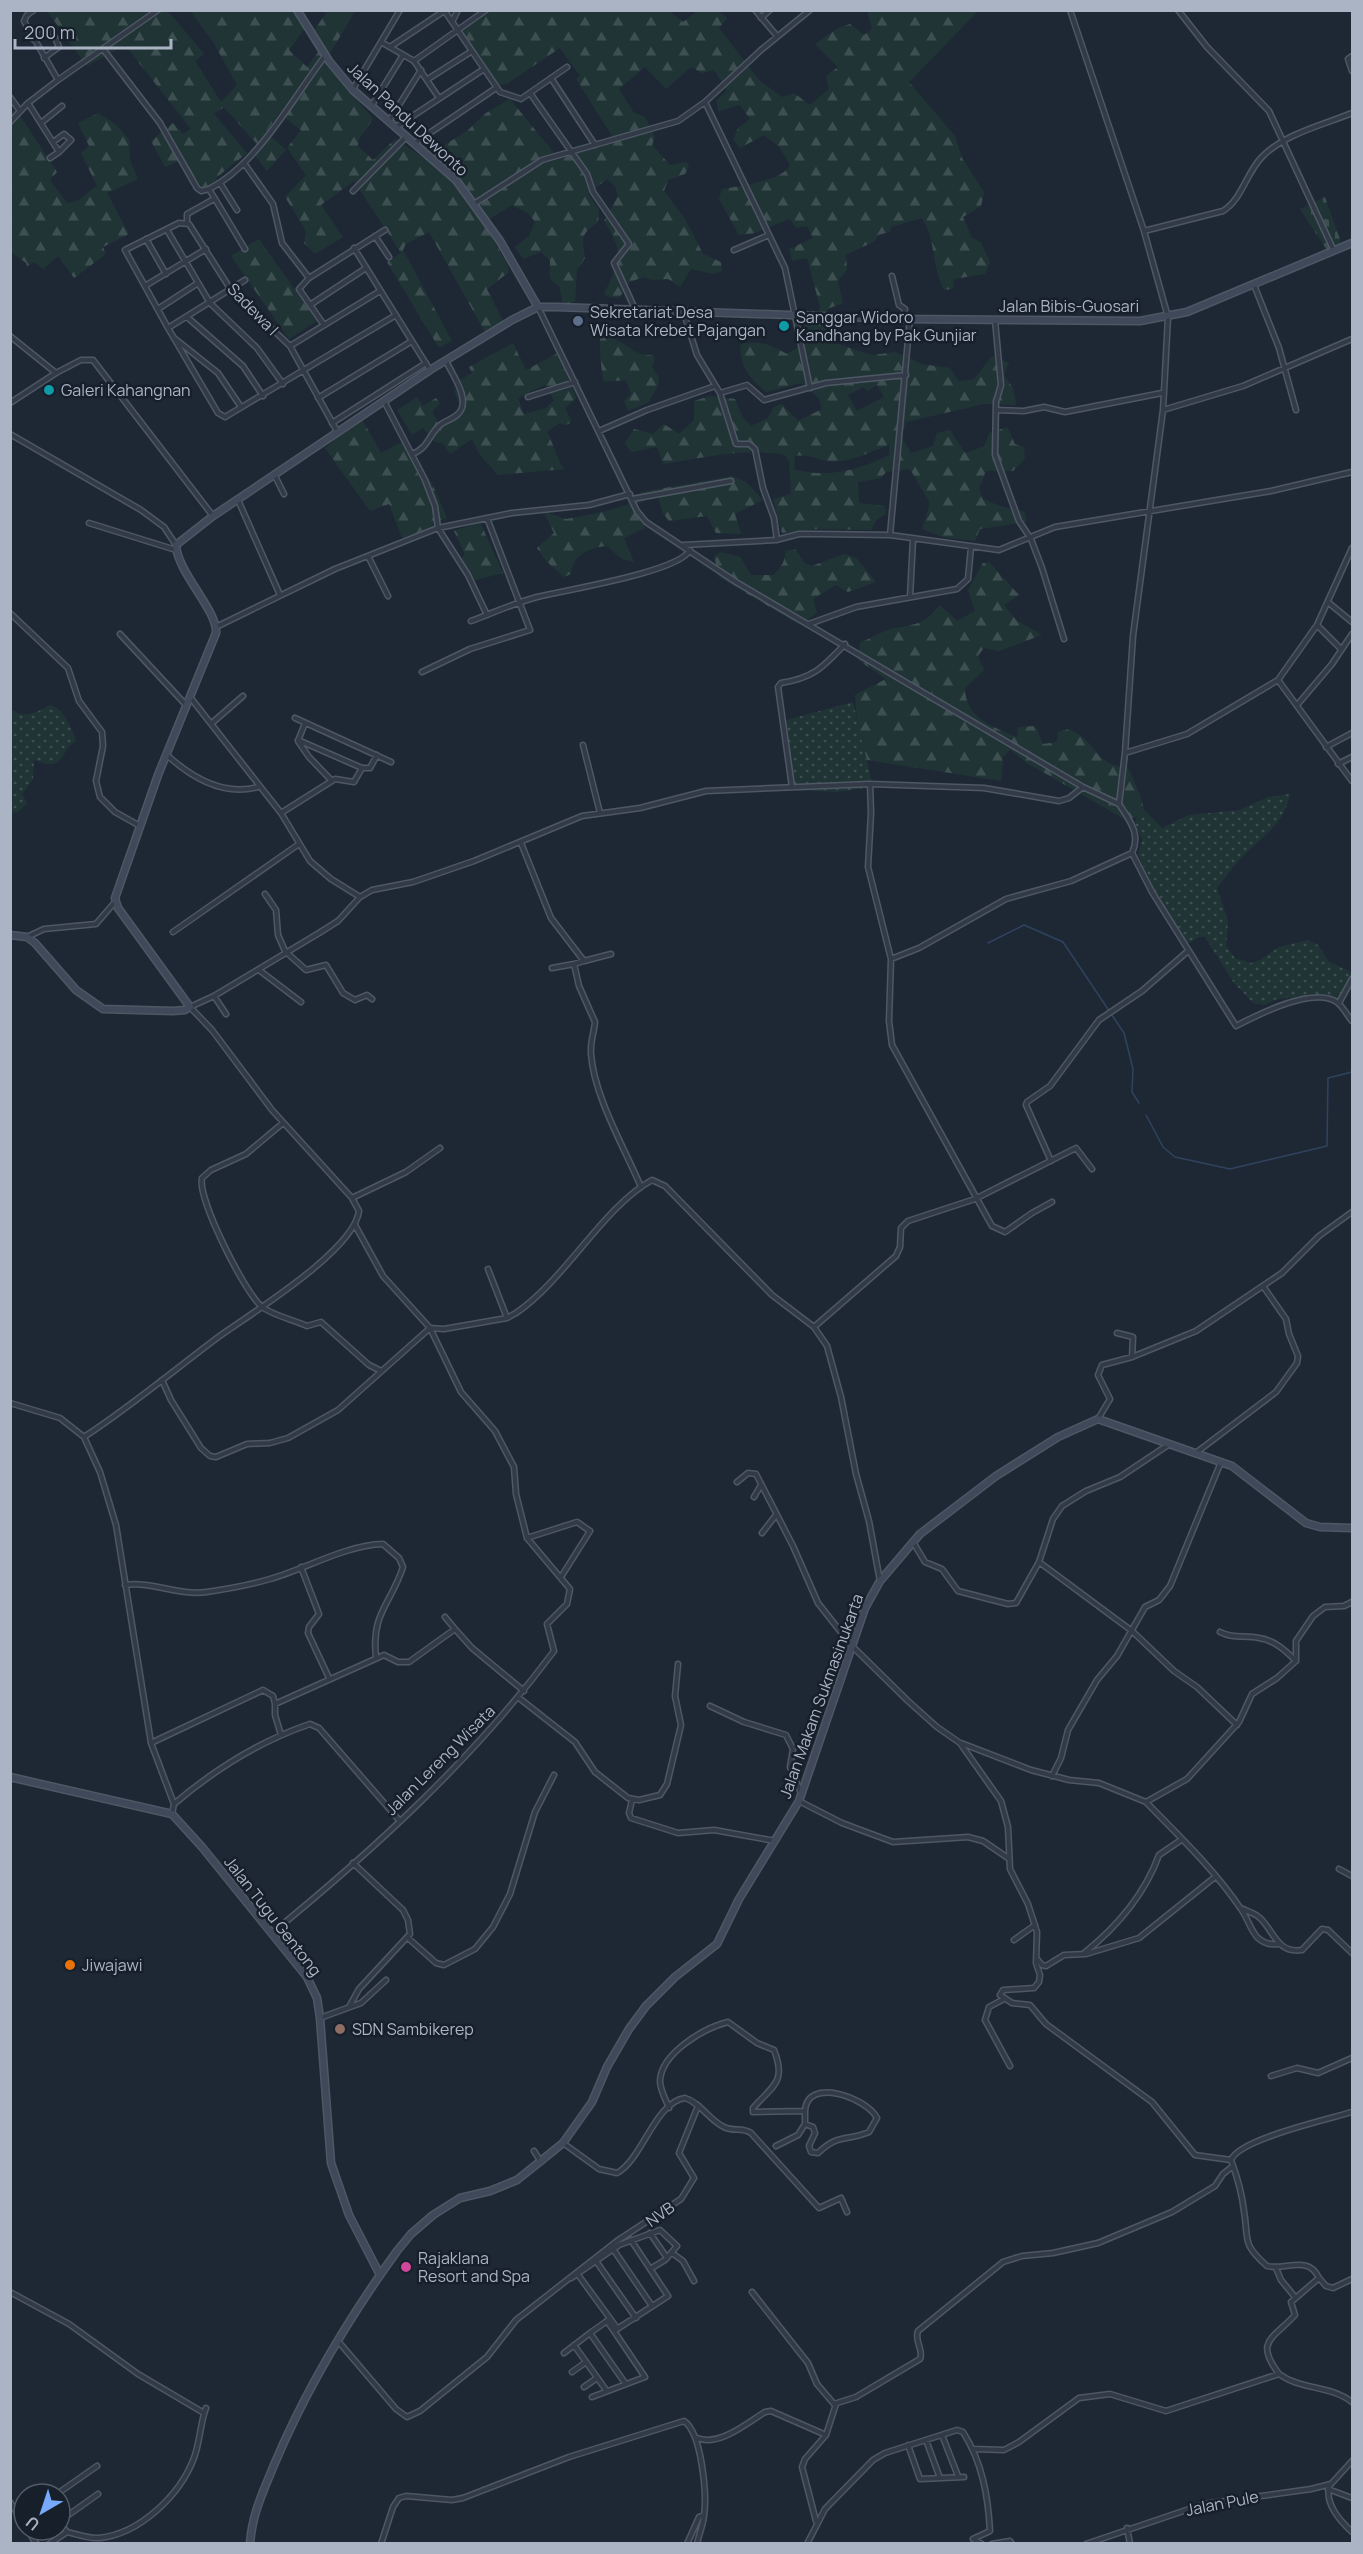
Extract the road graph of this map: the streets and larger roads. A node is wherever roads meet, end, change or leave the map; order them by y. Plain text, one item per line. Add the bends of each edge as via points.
1 (34, 10) edge
2 (158, 10) edge
3 (297, 10) edge
4 (400, 10) edge
5 (458, 10) edge
6 (486, 10) edge
7 (755, 10) edge
8 (770, 10) edge
9 (810, 10) edge
10 (1070, 10) edge
11 (1178, 10) edge
12 (444, 11) edge
13 (761, 18) junction
14 (452, 22) junction
15 (458, 30) junction
16 (777, 36) junction
17 (33, 39) junction
18 (381, 42) junction
19 (390, 47) junction
20 (103, 49) junction
21 (472, 51) junction
22 (404, 55) junction
23 (325, 56) junction
24 (1353, 56) edge
25 (44, 58) junction
26 (414, 61) junction
27 (567, 67) dead end
28 (484, 69) junction
29 (421, 70) junction
30 (1353, 71) edge
31 (551, 78) junction
32 (428, 79) junction
33 (58, 80) junction
34 (496, 88) junction
35 (353, 90) junction
36 (530, 93) junction
37 (10, 97) edge
38 (439, 98) junction
39 (705, 102) junction
40 (28, 103) junction
41 (62, 106) dead end
42 (371, 106) junction
43 (20, 111) junction
44 (1353, 113) edge
45 (389, 121) junction
46 (10, 122) edge
47 (41, 123) junction
48 (396, 128) junction
49 (407, 136) junction
50 (1284, 141) junction
51 (53, 142) junction
52 (415, 143) junction
53 (596, 145) junction
54 (59, 152) junction
55 (571, 152) junction
56 (50, 158) dead end
57 (244, 163) junction
58 (220, 183) junction
59 (209, 189) junction
60 (353, 191) dead end
61 (214, 199) junction
62 (474, 204) junction
63 (237, 210) dead end
64 (187, 223) junction
65 (167, 230) junction
66 (385, 230) dead end
67 (1144, 231) junction
68 (769, 235) junction
69 (375, 236) junction
70 (146, 239) junction
71 (1351, 247) edge
72 (354, 248) junction
73 (206, 249) junction
74 (245, 249) dead end
75 (734, 250) dead end
76 (1335, 251) junction
77 (389, 257) dead end
78 (186, 261) junction
79 (366, 268) junction
80 (166, 274) junction
81 (892, 276) dead end
82 (309, 278) junction
83 (245, 280) dead end
84 (198, 283) junction
85 (1254, 285) junction
86 (145, 286) junction
87 (231, 291) junction
88 (380, 291) junction
89 (210, 303) junction
90 (310, 305) junction
91 (538, 307) junction
92 (158, 309) junction
93 (635, 309) junction
94 (683, 310) junction
95 (396, 315) junction
96 (794, 315) junction
97 (187, 316) junction
98 (1168, 317) junction
99 (906, 319) junction
100 (995, 320) junction
101 (324, 325) junction
102 (168, 328) junction
103 (10, 336) edge
104 (174, 338) junction
105 (1353, 339) edge
106 (412, 341) junction
107 (290, 346) junction
108 (445, 361) junction
109 (426, 363) junction
110 (430, 370) junction
111 (1285, 370) junction
112 (304, 372) junction
113 (56, 373) junction
114 (906, 375) junction
115 (575, 382) junction
116 (283, 384) junction
117 (715, 386) junction
118 (810, 388) junction
119 (720, 393) junction
120 (1162, 393) junction
121 (263, 396) junction
122 (318, 398) junction
123 (528, 398) dead end
124 (383, 400) junction
125 (10, 403) edge
126 (241, 407) junction
127 (996, 410) junction
128 (1163, 410) junction
129 (1296, 410) dead end
130 (347, 413) junction
131 (353, 422) junction
132 (332, 423) junction
133 (599, 432) junction
134 (338, 433) junction
135 (10, 434) edge
136 (412, 454) junction
137 (1353, 472) edge
138 (275, 476) junction
139 (731, 481) dead end
140 (284, 494) dead end
141 (630, 494) junction
142 (632, 499) junction
143 (238, 500) junction
144 (1151, 509) junction
145 (213, 516) junction
146 (487, 518) junction
147 (89, 523) dead end
148 (438, 528) junction
149 (890, 535) junction
150 (913, 539) junction
151 (1031, 539) junction
152 (777, 540) junction
153 (684, 545) junction
154 (176, 547) junction
155 (971, 548) junction
156 (1353, 548) edge
157 (690, 550) junction
158 (368, 556) junction
159 (280, 595) junction
160 (388, 596) dead end
161 (910, 597) junction
162 (520, 602) junction
163 (1329, 603) junction
164 (10, 613) edge
165 (487, 615) junction
166 (471, 621) dead end
167 (1353, 622) edge
168 (809, 624) junction
169 (1317, 625) junction
170 (216, 627) junction
171 (120, 634) dead end
172 (1353, 634) edge
173 (1064, 639) dead end
174 (845, 644) junction
175 (1341, 649) junction
176 (422, 672) dead end
177 (1278, 680) junction
178 (243, 696) dead end
179 (190, 697) junction
180 (1298, 705) junction
181 (187, 706) junction
182 (295, 718) dead end
183 (212, 723) junction
184 (305, 723) junction
185 (1353, 733) edge
186 (298, 740) junction
187 (583, 745) dead end
188 (1326, 747) junction
189 (1125, 753) junction
190 (166, 754) junction
191 (377, 755) junction
192 (1353, 757) edge
193 (391, 762) dead end
194 (1338, 764) junction
195 (362, 768) junction
196 (332, 781) junction
197 (1352, 781) edge
198 (870, 784) junction
199 (258, 787) junction
200 (792, 787) junction
201 (1083, 787) junction
202 (1119, 804) junction
203 (281, 813) junction
204 (600, 813) junction
205 (140, 826) junction
206 (521, 843) junction
207 (299, 844) junction
208 (1132, 853) junction
209 (265, 894) dead end
210 (360, 897) junction
211 (115, 902) junction
212 (173, 932) dead end
213 (10, 935) edge
214 (27, 937) junction
215 (285, 951) junction
216 (1188, 951) junction
217 (611, 954) dead end
218 (891, 959) junction
219 (584, 961) junction
220 (574, 964) junction
221 (552, 968) dead end
222 (259, 970) junction
223 (1353, 980) edge
224 (214, 996) junction
225 (372, 999) dead end
226 (301, 1002) dead end
227 (1339, 1003) junction
228 (190, 1007) junction
229 (226, 1014) dead end
230 (1353, 1021) edge
231 (284, 1123) junction
232 (440, 1148) dead end
233 (1051, 1161) junction
234 (1092, 1169) dead end
235 (641, 1186) junction
236 (352, 1198) junction
237 (975, 1199) junction
238 (1052, 1202) dead end
239 (1353, 1212) edge
240 (355, 1225) junction
241 (488, 1269) dead end
242 (1263, 1286) junction
243 (261, 1307) junction
244 (507, 1318) junction
245 (814, 1327) junction
246 (430, 1328) junction
247 (1117, 1333) dead end
248 (1132, 1358) junction
249 (381, 1371) junction
250 (162, 1380) junction
251 (10, 1403) edge
252 (1098, 1419) junction
253 (84, 1437) junction
254 (1170, 1444) junction
255 (1196, 1453) junction
256 (1221, 1462) junction
257 (737, 1482) dead end
258 (761, 1484) junction
259 (754, 1497) dead end
260 (776, 1515) junction
261 (1353, 1528) edge
262 (762, 1533) dead end
263 (527, 1538) junction
264 (912, 1541) junction
265 (1039, 1562) junction
266 (301, 1567) junction
267 (561, 1577) junction
268 (880, 1581) junction
269 (125, 1585) junction
270 (1353, 1602) edge
271 (445, 1617) dead end
272 (454, 1629) junction
273 (1132, 1631) junction
274 (1220, 1632) dead end
275 (852, 1645) junction
276 (376, 1658) junction
277 (1296, 1661) junction
278 (678, 1664) dead end
279 (329, 1678) junction
280 (524, 1691) junction
281 (519, 1698) junction
282 (275, 1704) junction
283 (710, 1706) dead end
284 (1237, 1725) junction
285 (281, 1736) junction
286 (151, 1743) junction
287 (960, 1743) junction
288 (554, 1774) dead end
289 (1052, 1776) junction
290 (10, 1777) edge
291 (801, 1793) junction
292 (632, 1800) junction
293 (799, 1801) junction
294 (1146, 1802) junction
295 (174, 1804) junction
296 (172, 1814) junction
297 (399, 1820) junction
298 (1181, 1840) junction
299 (775, 1841) junction
300 (1008, 1858) junction
301 (353, 1863) junction
302 (1339, 1869) dead end
303 (1353, 1876) edge
304 (1215, 1877) junction
305 (1241, 1909) junction
306 (1035, 1926) junction
307 (272, 1933) junction
308 (408, 1938) junction
309 (1014, 1940) dead end
310 (1278, 1944) junction
311 (1352, 1952) edge
312 (1083, 1954) junction
313 (1036, 1957) junction
314 (386, 1980) dead end
315 (1004, 1999) junction
316 (349, 2007) junction
317 (320, 2018) junction
318 (1353, 2058) edge
319 (1010, 2066) dead end
320 (1271, 2076) dead end
321 (698, 2106) junction
322 (669, 2108) junction
323 (805, 2111) junction
324 (1353, 2112) edge
325 (805, 2124) junction
326 (563, 2143) junction
327 (776, 2146) dead end
328 (534, 2151) dead end
329 (1231, 2160) junction
330 (542, 2162) junction
331 (1233, 2166) junction
332 (848, 2212) dead end
333 (650, 2233) junction
334 (631, 2240) junction
335 (613, 2249) junction
336 (672, 2253) junction
337 (667, 2258) junction
338 (597, 2261) junction
339 (1276, 2268) junction
340 (650, 2269) junction
341 (380, 2275) junction
342 (578, 2276) junction
343 (1319, 2278) junction
344 (1353, 2279) edge
345 (566, 2281) junction
346 (694, 2282) dead end
347 (10, 2292) edge
348 (752, 2292) dead end
349 (1295, 2297) junction
350 (652, 2306) junction
351 (636, 2318) junction
352 (609, 2320) junction
353 (615, 2330) junction
354 (590, 2333) junction
355 (338, 2341) junction
356 (574, 2346) junction
357 (564, 2353) dead end
358 (586, 2362) junction
359 (572, 2372) dead end
360 (1279, 2374) junction
361 (597, 2378) junction
362 (625, 2383) junction
363 (584, 2387) dead end
364 (606, 2390) junction
365 (592, 2397) dead end
366 (1353, 2402) edge
367 (836, 2404) junction
368 (826, 2435) junction
369 (942, 2435) junction
370 (696, 2437) junction
371 (926, 2440) junction
372 (908, 2445) junction
373 (974, 2449) junction
374 (1353, 2461) edge
375 (98, 2466) dead end
376 (958, 2476) junction
377 (964, 2477) dead end
378 (940, 2478) junction
379 (72, 2484) edge
380 (1331, 2484) junction
381 (1328, 2489) junction
382 (98, 2494) dead end
383 (1353, 2498) edge
384 (72, 2513) edge
385 (704, 2515) junction
386 (816, 2522) junction
387 (1127, 2528) junction
388 (1353, 2532) edge
389 (72, 2533) edge
390 (250, 2544) edge
391 (381, 2544) edge
392 (687, 2544) edge
393 (697, 2544) edge
394 (807, 2544) edge
395 (982, 2544) edge
396 (992, 2544) edge
397 (1012, 2544) edge
398 (1086, 2544) edge
399 (1130, 2544) edge

1 - 17 street via 24,21
2 - 20 street
3 - 23 street, Jalan Pandu Dewonto
4 - 18 street
5 - 14 street
6 - 15 street
7 - 13 street
8 - 13 street
9 - 16 street
10 - 67 street
11 - 50 street via 1207,48 1263,103
12 - 14 street
12 - 19 street
13 - 16 street
14 - 15 street
15 - 21 street
15 - 26 street
16 - 39 street
17 - 25 street
17 - 25 street via 47,31 55,36 59,47
18 - 19 street
18 - 35 street
19 - 22 street
20 - 33 street
20 - 59 street via 160,123 197,188
21 - 28 street
21 - 32 street
22 - 26 street
22 - 42 street
23 - 35 street, Jalan Pandu Dewonto
23 - 57 street via 257,151
24 - 30 street via 1348,58
25 - 33 street
26 - 29 street
27 - 31 street
28 - 34 street
28 - 38 street
29 - 32 street
29 - 45 street
31 - 36 street
31 - 53 street
32 - 38 street
33 - 40 street
34 - 36 street via 518,100
34 - 52 street
35 - 42 street, Jalan Pandu Dewonto
36 - 55 street
37 - 43 street
38 - 48 street
39 - 53 street via 672,124
39 - 68 street
40 - 43 street
40 - 47 street
41 - 47 street
42 - 45 street, Jalan Pandu Dewonto
43 - 46 street
44 - 50 street
45 - 48 street, Jalan Pandu Dewonto
47 - 51 street
48 - 49 street, Jalan Pandu Dewonto
49 - 52 street, Jalan Pandu Dewonto
49 - 60 street
50 - 67 street via 1257,162 1229,207
50 - 76 street
51 - 54 street
51 - 54 street via 64,134 69,137 70,143
52 - 62 street, Jalan Pandu Dewonto via 456,180
53 - 55 street
54 - 56 street
55 - 62 street via 537,163
55 - 93 street via 629,244 614,263
57 - 58 street
57 - 82 street via 273,204 282,243
58 - 59 street
58 - 63 street
59 - 61 street
61 - 64 street via 187,214
61 - 74 street
62 - 91 street, Jalan Pandu Dewonto
64 - 65 street
64 - 73 street, Sadewa I
65 - 70 street
65 - 78 street
66 - 69 street
67 - 98 street
68 - 75 street
68 - 96 street via 785,268
69 - 72 street
69 - 77 street
70 - 80 street
70 - 86 street via 124,250
71 - 76 street, Jalan Bibis-Guosari
72 - 79 street
72 - 82 street
73 - 78 street
73 - 87 street, Sadewa I
76 - 85 street, Jalan Bibis-Guosari
78 - 80 street
78 - 84 street
79 - 88 street
79 - 90 street
80 - 86 street
81 - 99 street
82 - 90 street via 298,287
83 - 87 street
84 - 89 street
84 - 92 street
85 - 98 street, Jalan Bibis-Guosari
85 - 111 street
86 - 92 street
87 - 89 street
87 - 107 street, Sadewa I
88 - 95 street
88 - 101 street
89 - 97 street
89 - 116 street via 257,348
90 - 101 street
91 - 93 street, Jalan Bibis-Guosari
91 - 108 street
91 - 115 street
92 - 102 street
93 - 94 street, Jalan Bibis-Guosari
94 - 96 street, Jalan Bibis-Guosari
94 - 117 street via 697,355
95 - 106 street
95 - 112 street
96 - 99 street, Jalan Bibis-Guosari
96 - 118 street
97 - 102 street
97 - 121 street via 243,366
98 - 100 street, Jalan Bibis-Guosari via 1140,321
98 - 120 street
99 - 100 street, Jalan Bibis-Guosari
99 - 114 street
100 - 127 street via 1001,385
101 - 107 street
102 - 104 street
103 - 113 street
104 - 126 street via 218,373
104 - 126 street via 219,415 225,417
105 - 111 street
106 - 109 street
106 - 122 street
107 - 112 street, Sadewa I
108 - 110 street
108 - 136 street via 457,381 462,409 436,428 423,449
109 - 110 street
109 - 130 street
110 - 124 street
111 - 128 street
111 - 129 street
112 - 116 street
112 - 122 street, Sadewa I
113 - 125 street
113 - 145 street via 81,360 93,360
114 - 118 street
114 - 149 street
115 - 123 street
115 - 133 street
116 - 121 street
117 - 119 street
117 - 133 street
118 - 119 street via 764,400 747,385
119 - 152 street via 736,444 755,449
120 - 127 street via 1065,411 1044,407
120 - 128 street
121 - 126 street
122 - 132 street, Sadewa I
124 - 131 street
124 - 136 street
127 - 151 street via 995,455 1019,521
128 - 144 street
130 - 131 street
130 - 132 street
131 - 134 street
132 - 134 street, Sadewa I
133 - 141 street
134 - 138 street
135 - 154 street via 141,510 164,527
136 - 148 street via 431,494
137 - 144 street via 1271,491
138 - 140 street
138 - 143 street
139 - 142 street
141 - 142 street
141 - 146 street via 589,505
142 - 153 street via 646,522
143 - 145 street
143 - 159 street
144 - 151 street via 1055,527
144 - 189 street via 1133,636
145 - 154 street
146 - 148 street
146 - 162 street
147 - 154 street
148 - 158 street
148 - 165 street via 468,575
149 - 150 street
149 - 152 street via 799,534
150 - 155 street
150 - 161 street
151 - 155 street via 999,550
151 - 173 street
152 - 153 street
153 - 157 street
154 - 170 street
155 - 161 street via 966,584 947,592
156 - 163 street
157 - 162 street via 680,560 645,572
157 - 168 street
158 - 159 street
158 - 160 street
159 - 170 street
161 - 168 street via 856,607
162 - 165 street
162 - 176 street via 530,630 470,649
163 - 167 street
163 - 169 street
164 - 205 street via 68,668 79,701 102,732 98,792 115,812
165 - 166 street
168 - 174 street
169 - 175 street
169 - 177 street
170 - 179 street
171 - 181 street
172 - 175 street
174 - 200 street via 816,672 779,685
174 - 201 street
175 - 180 street
177 - 180 street
177 - 189 street via 1187,734
178 - 183 street
179 - 181 street
179 - 183 street
180 - 188 street
181 - 190 street
182 - 184 street
183 - 199 street
184 - 186 street
184 - 191 street
185 - 188 street
186 - 195 street
186 - 196 street
187 - 204 street
188 - 194 street
189 - 202 street
190 - 199 street via 187,773 212,784 235,792
190 - 205 street
191 - 193 street
191 - 195 street via 370,768
192 - 194 street
194 - 197 street
195 - 196 street via 353,782 339,778
196 - 203 street
198 - 200 street
198 - 201 street via 984,788 1059,801
198 - 218 street via 868,867
199 - 203 street
200 - 204 street via 700,792 640,808
201 - 202 street
202 - 208 street via 1134,828 1137,840
203 - 207 street
204 - 206 street via 570,820
205 - 211 street
206 - 210 street
206 - 219 street via 551,918
207 - 210 street via 321,872
207 - 212 street
208 - 216 street
208 - 218 street via 1071,881 1006,899 919,948
209 - 215 street via 276,910 278,935
210 - 215 street via 338,921
211 - 214 street via 96,924 44,929
211 - 228 street
213 - 214 street
214 - 228 street via 76,990 104,1009 185,1011
215 - 222 street
215 - 225 street via 304,970 320,964 328,967 350,999 367,995
216 - 227 street via 1236,1026 1269,1009 1309,998
216 - 233 street via 1142,991 1104,1015 1050,1086 1026,1105
217 - 219 street
218 - 237 street via 892,1045
219 - 220 street
220 - 221 street
220 - 235 street via 595,1022 591,1046 595,1074
222 - 224 street
222 - 226 street
223 - 227 street
224 - 228 street
224 - 229 street
227 - 230 street
228 - 231 street
231 - 236 street
231 - 243 street via 246,1154 211,1170 201,1182 204,1200 222,1240
232 - 236 street via 406,1172
233 - 234 street via 1076,1148
233 - 237 street
235 - 244 street via 523,1309
235 - 245 street via 652,1180 665,1186 772,1295
236 - 240 street via 359,1211
237 - 238 street via 992,1226 1002,1232
237 - 245 street via 905,1223 896,1256
239 - 242 street via 1319,1236
240 - 243 street via 326,1257
240 - 246 street via 383,1276
241 - 244 street
242 - 248 street via 1196,1331
242 - 255 street via 1286,1319 1297,1363 1276,1392
243 - 249 street via 307,1326 321,1322
243 - 250 street
244 - 246 street
245 - 268 street via 827,1346 838,1388
246 - 249 street
246 - 263 street via 455,1383 495,1431 514,1467 514,1484
247 - 248 street via 1133,1337
248 - 252 street via 1100,1368 1099,1378 1110,1399
249 - 250 street via 338,1410 288,1438 247,1444 213,1457 195,1439
250 - 253 street
251 - 253 street via 60,1418
252 - 254 street
252 - 264 street, Jalan Makam Sukmasinukarta via 1058,1437 996,1476
253 - 269 street via 108,1496
254 - 255 street
254 - 265 street via 1062,1506 1053,1519
255 - 256 street
256 - 261 street via 1241,1472 1305,1523
256 - 273 street via 1170,1586 1159,1600 1145,1607
257 - 258 street via 752,1472
258 - 259 street
258 - 260 street
260 - 262 street
260 - 275 street via 818,1603
263 - 267 street
263 - 267 street via 574,1521 587,1528 589,1535
264 - 265 street via 926,1562 942,1569 958,1590 1008,1604 1019,1601
264 - 268 street, Jalan Makam Sukmasinukarta
265 - 273 street
266 - 269 street via 271,1579 208,1592 181,1593 150,1585
266 - 276 street via 378,1544 387,1545 399,1558 402,1570 374,1634
266 - 279 street via 319,1614 308,1633
267 - 280 street, Jalan Lereng Wisata via 570,1594 561,1611 547,1624 554,1651
268 - 275 street, Jalan Makam Sukmasinukarta
269 - 286 street
270 - 277 street via 1325,1607 1313,1616 1296,1641
271 - 272 street
272 - 276 street via 409,1662 384,1655
272 - 280 street
273 - 284 street
273 - 289 street via 1068,1730
274 - 277 street via 1274,1642
275 - 287 street via 937,1727
275 - 291 street, Jalan Makam Sukmasinukarta
276 - 279 street
277 - 284 street via 1252,1694
278 - 292 street via 675,1696 681,1725 667,1784 660,1795
279 - 282 street
280 - 281 street, Jalan Lereng Wisata
281 - 292 street via 575,1742 595,1772
281 - 297 street, Jalan Lereng Wisata via 422,1801
282 - 285 street
282 - 286 street via 273,1696 263,1690
283 - 291 street via 786,1735 793,1749 790,1767
284 - 294 street via 1186,1779
285 - 295 street via 202,1780
285 - 297 street via 310,1724 316,1726
286 - 295 street
287 - 289 street
287 - 300 street via 1001,1801 1009,1833
288 - 308 street via 535,1812 506,1904 481,1944 444,1965 436,1963
289 - 294 street via 1099,1783
290 - 296 street
291 - 293 street, Jalan Makam Sukmasinukarta
292 - 299 street via 632,1818 678,1833 714,1830
293 - 299 street, Jalan Makam Sukmasinukarta
293 - 300 street via 893,1842 968,1837
294 - 298 street
295 - 296 street
296 - 307 street, Jalan Tugu Gentong
297 - 301 street, Jalan Lereng Wisata
298 - 304 street
298 - 312 street via 1159,1855 1157,1866 1127,1914
299 - 326 street, Jalan Makam Sukmasinukarta via 717,1944 675,1977 629,2029 592,2102
300 - 306 street
301 - 307 street, Jalan Lereng Wisata
301 - 308 street via 403,1910 408,1920
302 - 303 street
304 - 305 street
304 - 312 street via 1139,1938
305 - 310 street via 1258,1916
305 - 310 street via 1257,1937 1267,1944
306 - 309 street
306 - 313 street
307 - 317 street, Jalan Tugu Gentong via 312,1986
308 - 316 street via 359,1989
310 - 311 street via 1302,1950 1322,1929
312 - 313 street via 1064,1955 1047,1966
313 - 315 street via 1039,1982 1034,1988 1001,1991
314 - 316 street via 361,2002
315 - 319 street via 989,2007 985,2020
315 - 329 street via 1030,2005 1046,2024 1152,2103 1195,2156
316 - 317 street
317 - 341 street, Jalan Tugu Gentong via 331,2163 349,2215
318 - 320 street via 1318,2073 1297,2068
321 - 322 street via 682,2098
321 - 332 street via 723,2127 744,2128 757,2138 819,2208 841,2198
321 - 345 street, NVB via 679,2153 694,2178 681,2199
322 - 323 street via 660,2083 672,2055 709,2027 728,2022 774,2050 779,2063 778,2082 763,2095 753,2112
322 - 326 street via 617,2173 599,2169
323 - 325 street
323 - 325 street via 811,2096 837,2094 861,2102 877,2118 869,2132 840,2138 818,2153 811,2152 809,2146 815,2130
324 - 329 street via 1270,2136 1235,2153
325 - 327 street via 789,2142
326 - 330 street, Jalan Makam Sukmasinukarta
328 - 330 street
329 - 331 street
330 - 341 street, Jalan Makam Sukmasinukarta via 517,2181 460,2198 433,2215 411,2234
331 - 339 street via 1244,2207 1247,2243 1267,2266
331 - 367 street via 1215,2186 1172,2212 1098,2243 1003,2262 918,2331 920,2359 856,2397
333 - 334 street
333 - 336 street via 660,2230 674,2242 677,2246
333 - 337 street
334 - 335 street
334 - 340 street
335 - 338 street
335 - 350 street
336 - 337 street
336 - 346 street via 683,2260
337 - 340 street
338 - 342 street
338 - 351 street
339 - 343 street via 1288,2263 1300,2265 1313,2270
339 - 349 street
340 - 350 street via 668,2296
341 - 355 street
342 - 345 street
342 - 352 street
343 - 344 street via 1333,2288
343 - 349 street
345 - 355 street via 516,2320 487,2357 407,2417 381,2394
347 - 389 street via 69,2324 138,2374 205,2411 193,2460 179,2487 158,2509 132,2527 102,2537
348 - 367 street via 808,2363 817,2384
349 - 360 street via 1290,2303 1295,2315 1266,2345 1268,2359
350 - 351 street
351 - 353 street
352 - 353 street
352 - 354 street
353 - 362 street via 645,2377
354 - 356 street
354 - 362 street
355 - 390 street via 299,2408 259,2498
356 - 357 street
356 - 358 street
358 - 359 street
358 - 361 street
360 - 366 street via 1288,2381 1335,2392
360 - 373 street via 1166,2411 1110,2394 1087,2396 1004,2450
361 - 363 street
361 - 364 street
362 - 364 street
364 - 365 street
367 - 368 street
368 - 370 street via 771,2411 734,2432 703,2440
368 - 386 street via 802,2467
369 - 371 street
369 - 373 street via 963,2432
369 - 376 street
370 - 385 street
370 - 391 street via 684,2421 568,2457 463,2498 399,2498
371 - 372 street
371 - 378 street
372 - 378 street via 920,2479
372 - 386 street via 873,2460 835,2496
373 - 395 street via 989,2507 990,2531 973,2539
374 - 380 street
375 - 379 street
376 - 377 street
376 - 378 street
380 - 381 street
380 - 387 street, Jalan Pule via 1204,2504
381 - 383 street
381 - 388 street via 1337,2519
382 - 384 street
385 - 392 street via 696,2522
385 - 393 street
386 - 394 street
387 - 398 street, Jalan Pule
387 - 399 street
396 - 397 street

